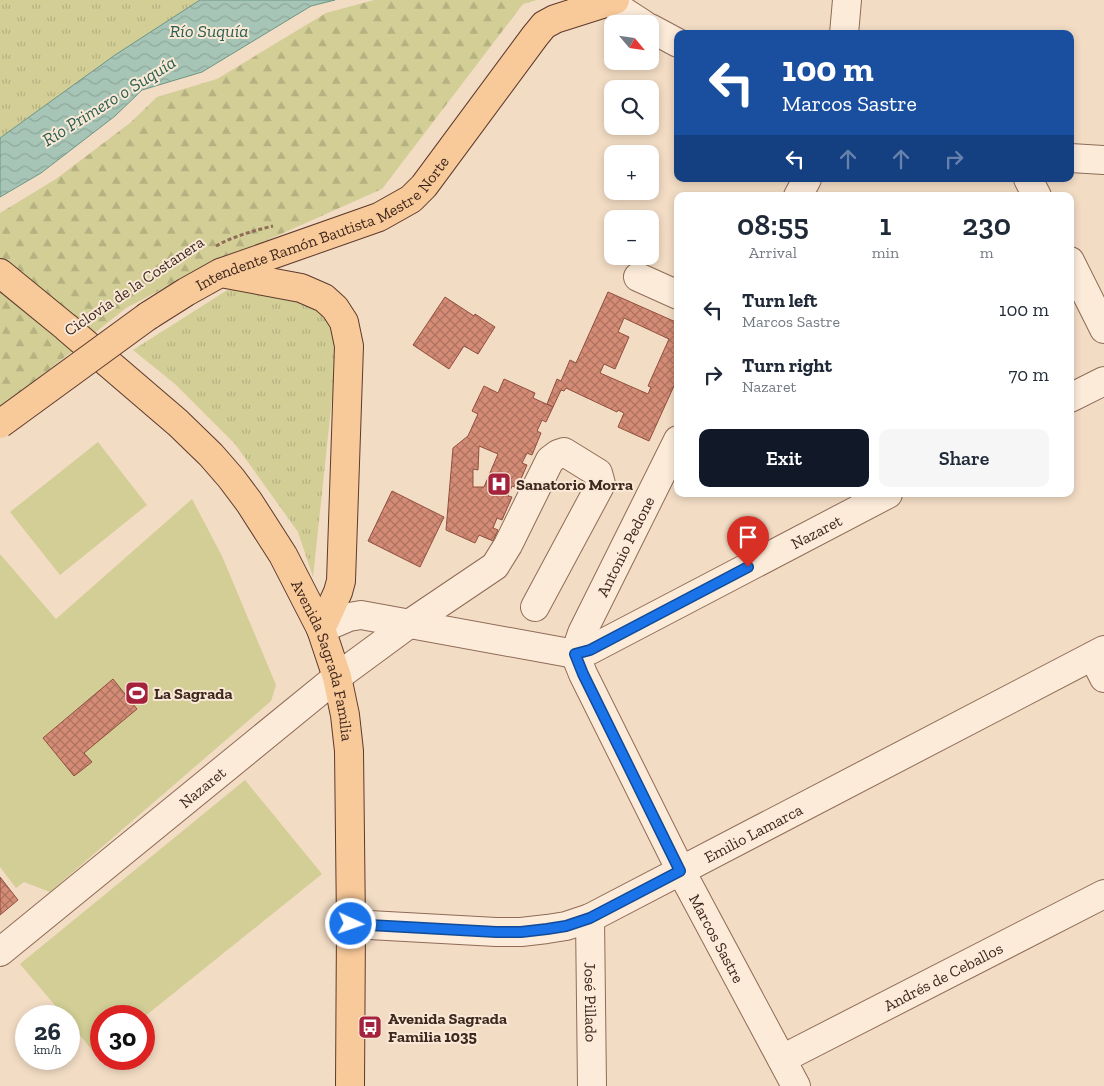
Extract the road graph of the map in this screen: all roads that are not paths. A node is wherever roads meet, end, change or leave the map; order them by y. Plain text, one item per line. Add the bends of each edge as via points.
1 (846, 0) edge
2 (612, 1) edge
3 (631, 15) edge
4 (844, 30) edge
5 (659, 33) edge
6 (674, 41) edge
7 (1074, 158) edge
8 (1104, 160) edge
9 (215, 262) junction
10 (1074, 269) edge
11 (0, 273) edge
12 (638, 277) dead end
13 (674, 293) edge
14 (1104, 329) edge
15 (1104, 380) edge
16 (1074, 396) edge
17 (0, 424) edge
18 (674, 448) edge
19 (882, 497) edge
20 (535, 608) dead end
21 (408, 624) junction
22 (321, 628) junction
23 (575, 654) junction
24 (1100, 662) edge
25 (337, 677) junction
26 (680, 871) junction
27 (1104, 894) edge
28 (590, 918) junction
29 (351, 924) junction
30 (0, 952) edge
31 (782, 1059) junction
32 (350, 1086) edge
33 (592, 1086) edge
34 (796, 1086) edge

1 - 4 street
2 - 3 street
2 - 9 main road, Intendente Ramón Bautista Mestre Norte via 544,25 411,199 379,217
5 - 6 street
7 - 8 street
9 - 17 main road, Intendente Ramón Bautista Mestre Norte, bridge via 186,292
9 - 22 main road via 324,298 344,322 349,346 341,580
10 - 14 street
11 - 22 main road, Avenida Sagrada Familia via 178,423 211,455 249,502 283,555
12 - 13 street
15 - 16 street
18 - 23 street, Antonio Pedone via 582,633
19 - 23 street, Nazaret via 590,650
20 - 21 street via 601,484 598,473 564,452 550,460 495,566
21 - 22 street, Nazaret via 361,615
21 - 23 street, Nazaret
21 - 25 street, Nazaret
22 - 25 main road, Avenida Sagrada Familia
23 - 26 street, Marcos Sastre
24 - 26 street, Emilio Lamarca
25 - 29 main road, Avenida Sagrada Familia via 349,751
25 - 30 street, Nazaret
26 - 28 street, Emilio Lamarca
26 - 31 street, Marcos Sastre
27 - 31 street, Andrés de Ceballos
28 - 29 street, Emilio Lamarca via 566,926 521,932
28 - 33 street, José Pillado
29 - 32 main road, Avenida Sagrada Familia
31 - 34 street, Marcos Sastre

